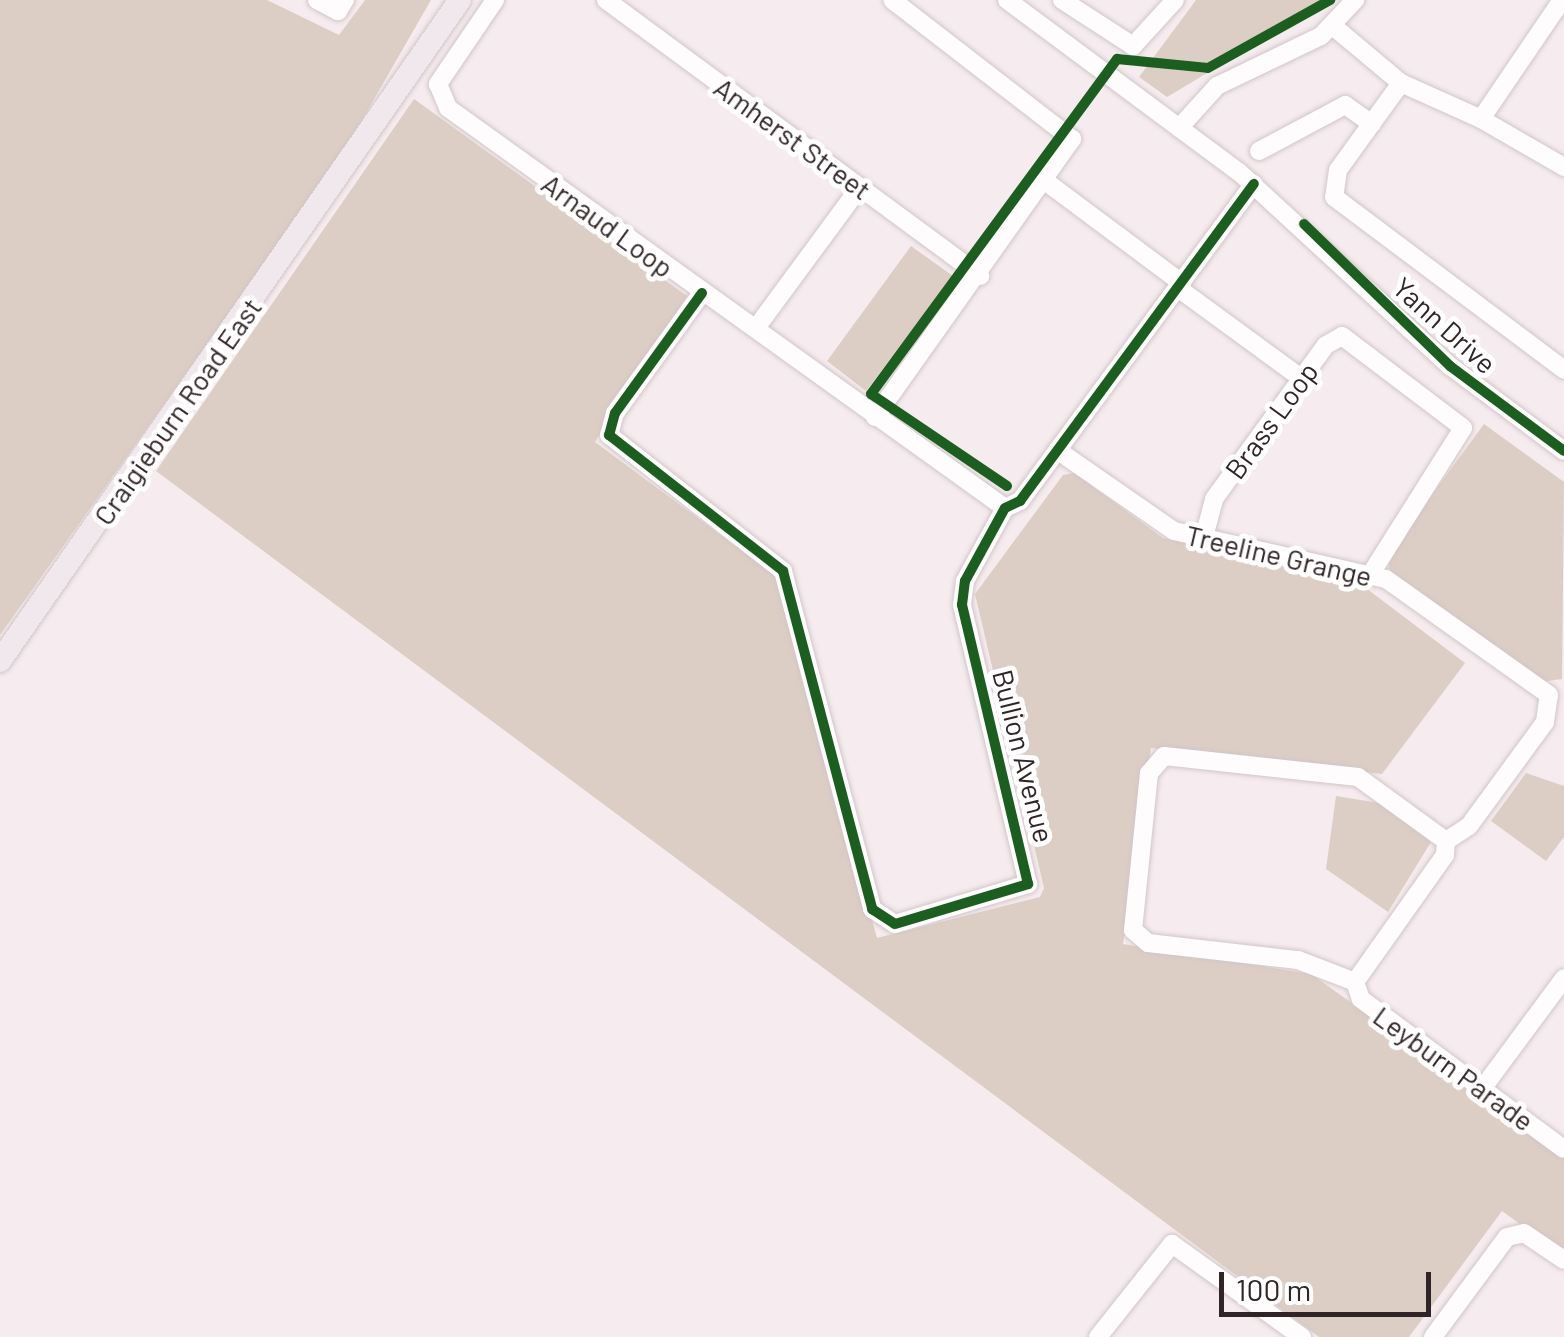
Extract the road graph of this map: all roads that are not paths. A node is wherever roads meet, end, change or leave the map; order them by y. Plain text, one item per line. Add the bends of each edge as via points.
1 (317, 0) edge
2 (444, 0) edge
3 (460, 0) edge
4 (495, 0) edge
5 (606, 0) edge
6 (892, 0) edge
7 (1006, 0) edge
8 (1062, 0) edge
9 (1176, 0) edge
10 (1354, 0) edge
11 (1562, 0) edge
12 (342, 6) edge
13 (1334, 27) junction
14 (1401, 83) junction
15 (1481, 120) junction
16 (1372, 124) junction
17 (1179, 128) junction
18 (1259, 151) dead end
19 (353, 162) junction
20 (1564, 168) edge
21 (1048, 184) junction
22 (1254, 184) junction
23 (860, 187) junction
24 (980, 276) junction
25 (1180, 285) junction
26 (702, 293) junction
27 (756, 328) junction
28 (1564, 370) edge
29 (1301, 378) junction
30 (875, 416) junction
31 (1058, 450) junction
32 (1564, 450) edge
33 (1005, 508) junction
34 (1204, 537) junction
35 (1372, 572) junction
36 (0, 661) edge
37 (1557, 691) edge
38 (1446, 841) junction
39 (1564, 978) edge
40 (1355, 982) junction
41 (1482, 1089) junction
42 (1564, 1149) edge
43 (1564, 1260) edge
44 (1098, 1337) edge
45 (1302, 1337) edge
46 (1432, 1337) edge

1 - 12 street
2 - 19 main road, Craigieburn Road East
3 - 19 main road, Craigieburn Road East
4 - 26 street, Arnaud Loop via 444,73 438,98
5 - 23 street, Amherst Street
6 - 21 street via 1066,129 1071,148
7 - 17 street, Yann Drive
8 - 9 street via 1133,46
10 - 13 street
11 - 15 street
13 - 14 street
13 - 17 street via 1216,86
14 - 15 street
14 - 16 street
15 - 20 street
16 - 18 street via 1345,106
16 - 28 street via 1334,179 1334,198
17 - 22 street, Yann Drive
19 - 36 main road, Craigieburn Road East
21 - 24 street
21 - 25 street
22 - 25 street, Bullion Avenue
22 - 32 street, Yann Drive via 1450,366
23 - 24 street, Amherst Street
23 - 27 street
24 - 30 street
25 - 29 street
25 - 31 street, Bullion Avenue
26 - 27 street, Arnaud Loop
26 - 33 street, Bullion Avenue via 615,413 609,435 784,572 872,909 886,924 1017,893 1031,877 962,605
27 - 30 street, Arnaud Loop
29 - 34 street, Brass Loop via 1214,499
29 - 35 street, Brass Loop via 1332,338 1346,337 1461,421 1458,443
30 - 33 street, Arnaud Loop
31 - 33 street, Bullion Avenue
31 - 34 street, Treeline Grange via 1162,526
34 - 35 street, Treeline Grange
35 - 37 street, Treeline Grange
37 - 38 street via 1545,722 1469,826
38 - 40 street via 1445,856
38 - 40 street, Leyburn Parade via 1358,776 1164,756 1152,766 1136,936 1298,960
39 - 41 street
40 - 41 street, Leyburn Parade via 1361,1000
41 - 42 street, Leyburn Parade
43 - 46 street via 1524,1233 1507,1237
44 - 45 street via 1172,1244

